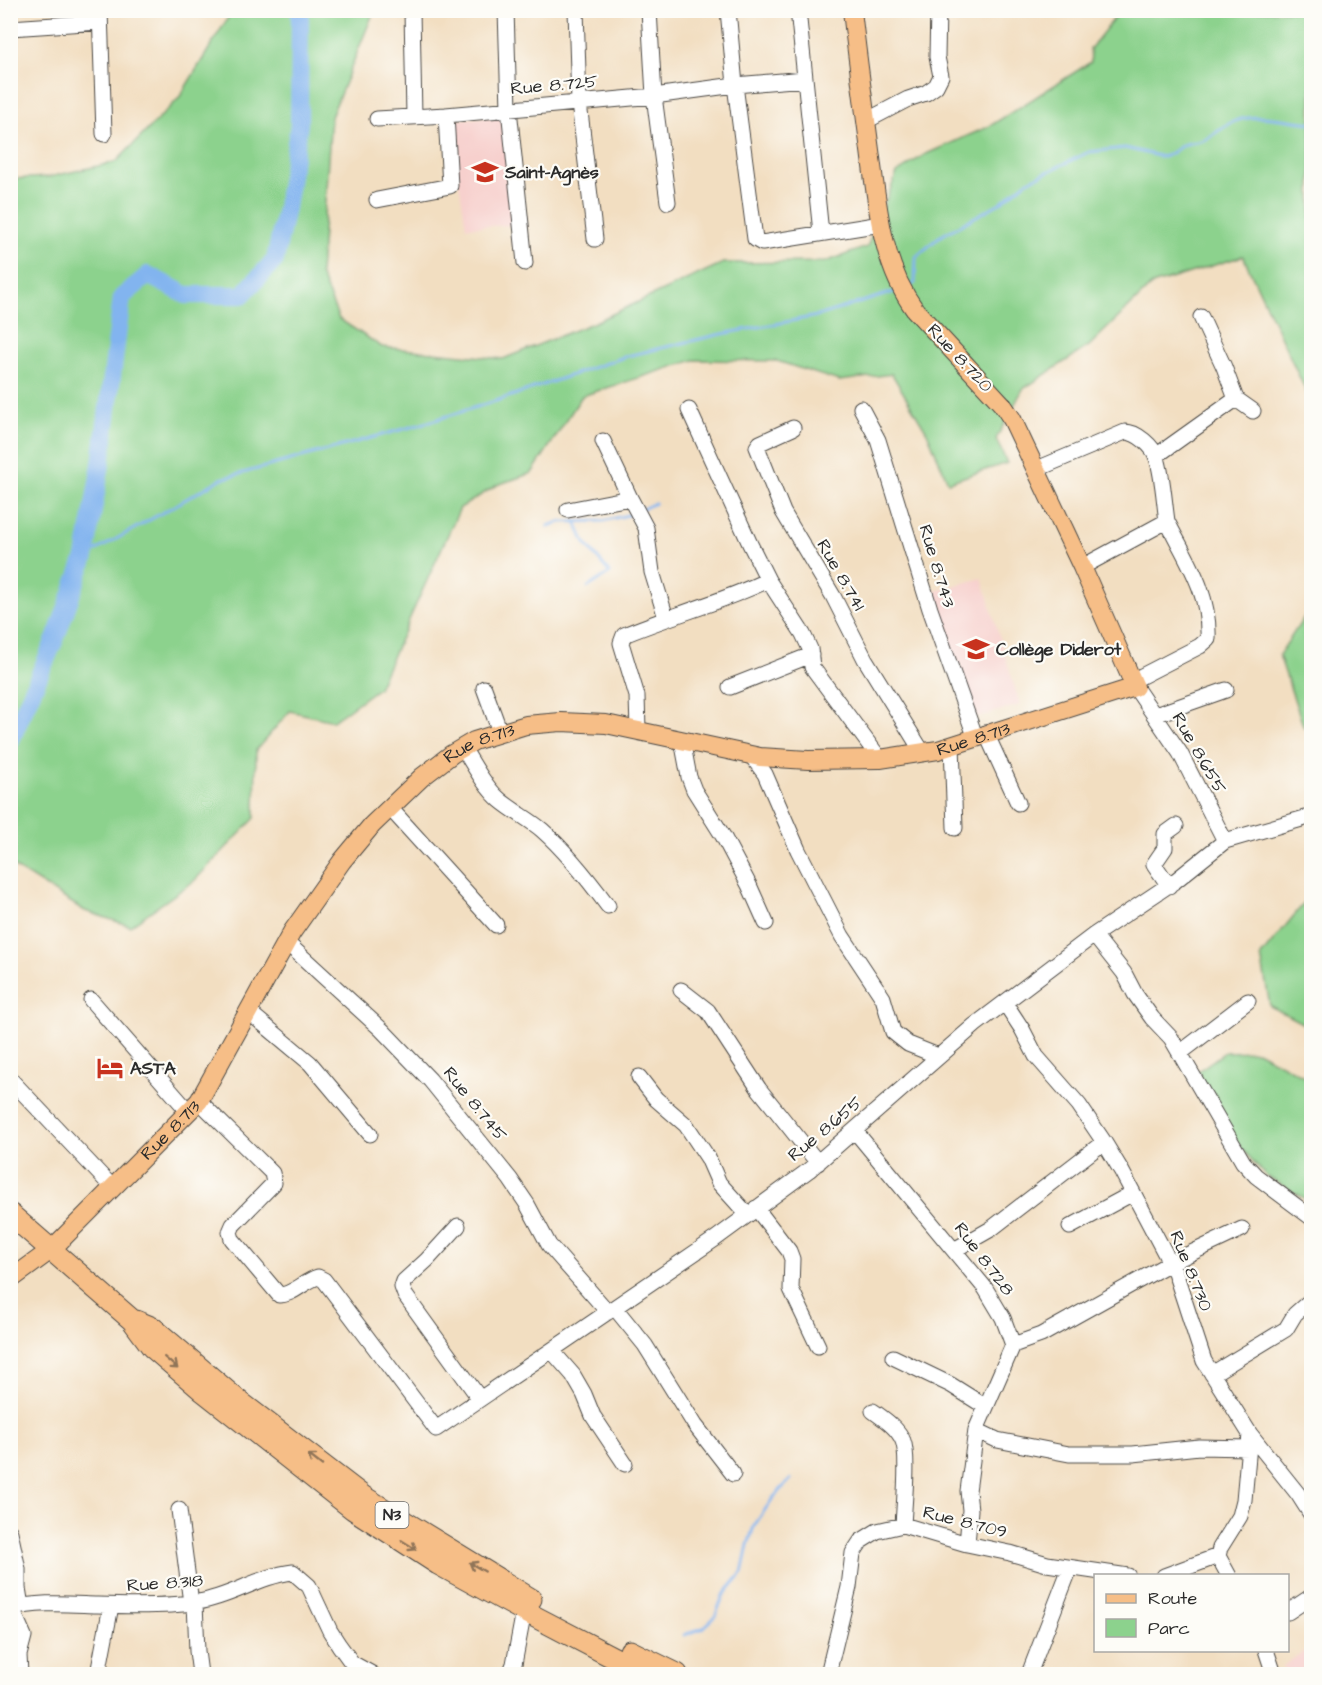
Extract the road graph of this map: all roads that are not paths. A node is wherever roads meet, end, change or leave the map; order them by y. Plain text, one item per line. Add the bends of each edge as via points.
1 (412, 10) edge
2 (506, 10) edge
3 (576, 10) edge
4 (649, 10) edge
5 (728, 10) edge
6 (798, 10) edge
7 (852, 10) edge
8 (938, 10) edge
9 (100, 16) edge
10 (10, 28) edge
11 (805, 79) junction
12 (735, 85) junction
13 (654, 96) junction
14 (579, 103) junction
15 (509, 109) junction
16 (446, 115) junction
17 (414, 117) junction
18 (377, 118) dead end
19 (866, 121) junction
20 (104, 134) dead end
21 (377, 200) dead end
22 (668, 202) dead end
23 (881, 224) junction
24 (821, 233) junction
25 (595, 239) dead end
26 (525, 263) dead end
27 (1201, 317) dead end
28 (1236, 399) junction
29 (861, 408) dead end
30 (689, 410) dead end
31 (1253, 411) dead end
32 (793, 428) dead end
33 (603, 441) dead end
34 (1156, 456) junction
35 (1037, 469) junction
36 (630, 498) junction
37 (568, 510) dead end
38 (1167, 521) junction
39 (1082, 567) junction
40 (768, 580) junction
41 (666, 618) junction
42 (811, 655) junction
43 (1133, 684) junction
44 (730, 687) dead end
45 (484, 688) dead end
46 (1226, 690) dead end
47 (1155, 716) junction
48 (639, 730) junction
49 (500, 732) junction
50 (981, 735) junction
51 (682, 740) junction
52 (952, 746) junction
53 (463, 748) junction
54 (923, 753) junction
55 (751, 755) junction
56 (880, 759) junction
57 (1018, 802) dead end
58 (390, 808) junction
59 (1311, 816) edge
60 (1176, 826) dead end
61 (955, 828) dead end
62 (1225, 841) junction
63 (1169, 886) junction
64 (608, 906) dead end
65 (766, 922) dead end
66 (496, 925) dead end
67 (1094, 935) junction
68 (286, 942) junction
69 (681, 990) dead end
70 (91, 1000) dead end
71 (1248, 1001) dead end
72 (1005, 1003) junction
73 (249, 1012) junction
74 (1180, 1053) junction
75 (938, 1056) junction
76 (639, 1077) dead end
77 (10, 1079) edge
78 (194, 1107) junction
79 (855, 1131) junction
80 (370, 1134) dead end
81 (1104, 1142) junction
82 (818, 1163) junction
83 (113, 1188) junction
84 (1133, 1193) junction
85 (752, 1211) junction
86 (10, 1214) edge
87 (1311, 1218) edge
88 (458, 1226) dead end
89 (1070, 1227) dead end
90 (1242, 1229) dead end
91 (51, 1250) junction
92 (954, 1250) junction
93 (1170, 1263) junction
94 (10, 1280) edge
95 (1311, 1299) edge
96 (611, 1310) junction
97 (132, 1320) junction
98 (1012, 1345) junction
99 (818, 1346) dead end
100 (552, 1351) junction
101 (893, 1357) dead end
102 (1212, 1374) junction
103 (480, 1399) junction
104 (986, 1407) junction
105 (873, 1411) dead end
106 (976, 1430) junction
107 (1249, 1441) junction
108 (625, 1464) dead end
109 (733, 1474) dead end
110 (179, 1510) dead end
111 (1311, 1516) edge
112 (903, 1525) junction
113 (10, 1532) edge
114 (967, 1545) junction
115 (1218, 1556) junction
116 (1070, 1568) junction
117 (1120, 1574) edge
118 (1167, 1574) edge
119 (1228, 1574) edge
120 (1311, 1596) edge
121 (193, 1603) junction
122 (111, 1606) junction
123 (14, 1608) edge
124 (524, 1611) junction
125 (1289, 1611) edge
126 (1267, 1652) edge
127 (20, 1674) edge
128 (98, 1674) edge
129 (200, 1674) edge
130 (372, 1674) edge
131 (510, 1674) edge
132 (645, 1674) edge
133 (676, 1674) edge
134 (828, 1674) edge
135 (1029, 1674) edge
136 (1274, 1674) edge

1 - 17 street
2 - 15 street
3 - 14 street
4 - 13 street
5 - 12 street
6 - 11 street
7 - 19 main road, Rue 8.720
8 - 19 street via 937,57 942,76 936,86
9 - 10 street
9 - 20 street
11 - 12 street, Rue 8.725
11 - 24 street
12 - 13 street, Rue 8.725
12 - 24 street via 755,239 762,243
13 - 14 street, Rue 8.725
13 - 22 street
14 - 15 street, Rue 8.725
14 - 25 street
15 - 16 street, Rue 8.725
15 - 26 street
16 - 17 street, Rue 8.725
16 - 21 street via 450,186
17 - 18 street, Rue 8.725
19 - 23 main road, Rue 8.720
23 - 24 street
23 - 35 main road, Rue 8.720 via 901,290 1002,404
27 - 28 street
28 - 31 street
28 - 34 street
29 - 50 street, Rue 8.743 via 878,440 930,609
30 - 40 street
32 - 54 street, Rue 8.741 via 757,447 783,512 833,596 864,659
33 - 36 street
34 - 35 street via 1138,435 1125,432
34 - 38 street
35 - 39 main road, Rue 8.720
36 - 37 street
36 - 41 street via 646,528 652,572
38 - 39 street
38 - 43 street via 1201,587 1209,639
39 - 43 main road, Rue 8.720
40 - 41 street
40 - 42 street via 803,634
41 - 48 street via 624,635 621,643 637,696
42 - 44 street
42 - 56 street via 817,675
43 - 47 street, Rue 8.655
43 - 50 main road, Rue 8.713
45 - 49 street
46 - 47 street
47 - 62 street, Rue 8.655 via 1190,771
48 - 49 main road, Rue 8.713 via 561,722
48 - 51 main road, Rue 8.713
49 - 53 main road, Rue 8.713
50 - 52 main road, Rue 8.713
50 - 57 street, Rue 8.743
51 - 55 main road, Rue 8.713
51 - 65 street via 694,790 723,836
52 - 54 main road, Rue 8.713
52 - 61 street
53 - 58 main road, Rue 8.713 via 422,777
53 - 64 street via 500,800 548,835
54 - 56 main road, Rue 8.713
55 - 56 main road, Rue 8.713 via 808,760
55 - 75 street via 765,774 842,936 883,998 893,1032 908,1044
58 - 66 street
58 - 68 main road, Rue 8.713 via 342,861
59 - 62 street, Rue 8.655
60 - 63 street via 1165,834 1165,848 1154,864
62 - 63 street, Rue 8.655
63 - 67 street, Rue 8.655
67 - 72 street, Rue 8.655
67 - 74 street
68 - 73 main road, Rue 8.713
68 - 96 street, Rue 8.745 via 430,1080 510,1179 549,1245
69 - 82 street via 708,1011 759,1089
70 - 78 street
71 - 74 street
72 - 75 street, Rue 8.655
72 - 81 street, Rue 8.730 via 1043,1066 1079,1105
73 - 78 main road, Rue 8.713
73 - 80 street via 310,1063
74 - 87 street via 1243,1162
75 - 79 street, Rue 8.655
76 - 85 street via 656,1099 686,1125 719,1183
77 - 83 street
78 - 83 main road, Rue 8.713
78 - 103 street, Rue 8.655 via 272,1173 274,1183 230,1232 279,1295 311,1279 324,1280 436,1429
79 - 82 street, Rue 8.655
79 - 92 street, Rue 8.728
81 - 84 street, Rue 8.730
81 - 92 street via 991,1229
82 - 85 street, Rue 8.655
83 - 91 main road, Rue 8.713
84 - 89 street
84 - 93 street, Rue 8.730
85 - 96 street, Rue 8.655
85 - 99 street via 792,1259 791,1289
86 - 91 highway, N3
88 - 103 street via 402,1287
90 - 93 street
91 - 94 main road, Rue 8.713
91 - 97 highway, N3
92 - 98 street, Rue 8.728 via 985,1288 1003,1318
93 - 98 street via 1041,1335
93 - 102 street, Rue 8.730
95 - 102 street via 1286,1329
96 - 100 street, Rue 8.655
96 - 109 street, Rue 8.745 via 645,1345 695,1425
97 -> 124 highway, N3 via 152,1347 186,1377 352,1509
133 -> 97 highway, N3 via 528,1597 364,1497 235,1398 153,1328
98 - 104 street
100 - 103 street, Rue 8.655
100 - 108 street via 573,1375 593,1416
101 - 104 street
102 - 107 street, Rue 8.730
104 - 106 street
105 - 112 street via 894,1427 903,1441
106 - 107 street via 997,1440 1069,1454 1133,1454
106 - 114 street via 968,1491
107 - 111 street, Rue 8.730 via 1298,1494
107 - 115 street via 1240,1516
110 - 121 street
112 - 114 street, Rue 8.709
112 - 134 street, Rue 8.709 via 877,1531 861,1540 853,1553
113 - 123 street via 18,1569
114 - 116 street, Rue 8.709
115 - 118 street
115 - 119 street
116 - 117 street, Rue 8.709
116 - 135 street
120 - 125 street
121 - 122 street, Rue 8.318
121 - 129 street
121 - 130 street, Rue 8.318 via 219,1598 276,1574 293,1572 309,1586 330,1631 352,1663
122 - 123 street, Rue 8.318 via 52,1604
122 - 128 street
123 - 127 street via 24,1636
124 - 131 street
124 - 132 highway, N3
126 - 136 street

